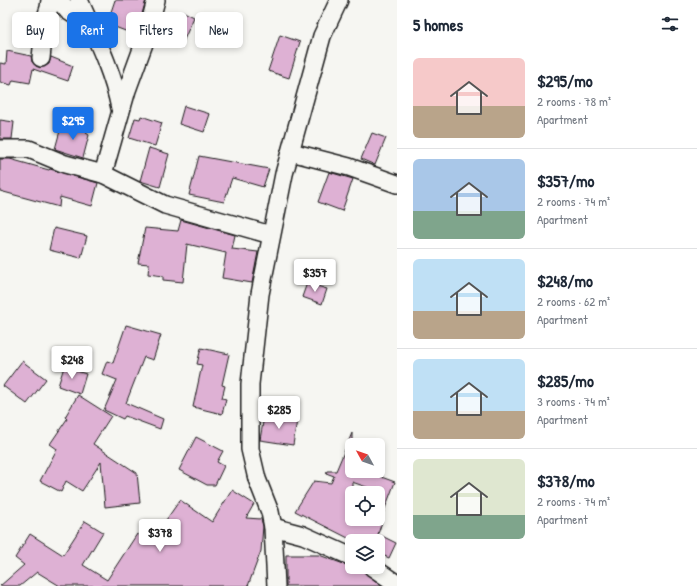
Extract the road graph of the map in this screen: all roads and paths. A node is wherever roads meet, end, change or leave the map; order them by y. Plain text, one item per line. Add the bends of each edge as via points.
1 (50, 0) edge
2 (59, 0) edge
3 (79, 0) edge
4 (156, 0) edge
5 (338, 0) edge
6 (71, 12) edge
7 (84, 12) edge
8 (100, 48) edge
9 (41, 58) dead end
10 (120, 110) junction
11 (0, 149) edge
12 (291, 152) junction
13 (103, 174) junction
14 (397, 184) edge
15 (271, 235) junction
16 (273, 526) junction
17 (345, 554) edge
18 (382, 574) edge
19 (397, 584) edge
20 (276, 586) edge

1 - 9 street
2 - 6 street
3 - 7 street
4 - 10 street via 146,38
5 - 12 street via 322,36
8 - 10 street via 115,84
10 - 13 street
11 - 13 street via 29,149 65,164
12 - 14 street via 349,167
12 - 15 street
13 - 15 street via 165,205
15 - 16 street via 260,294 250,384 249,432 253,465
16 - 17 street via 303,535
16 - 20 street
18 - 19 street

